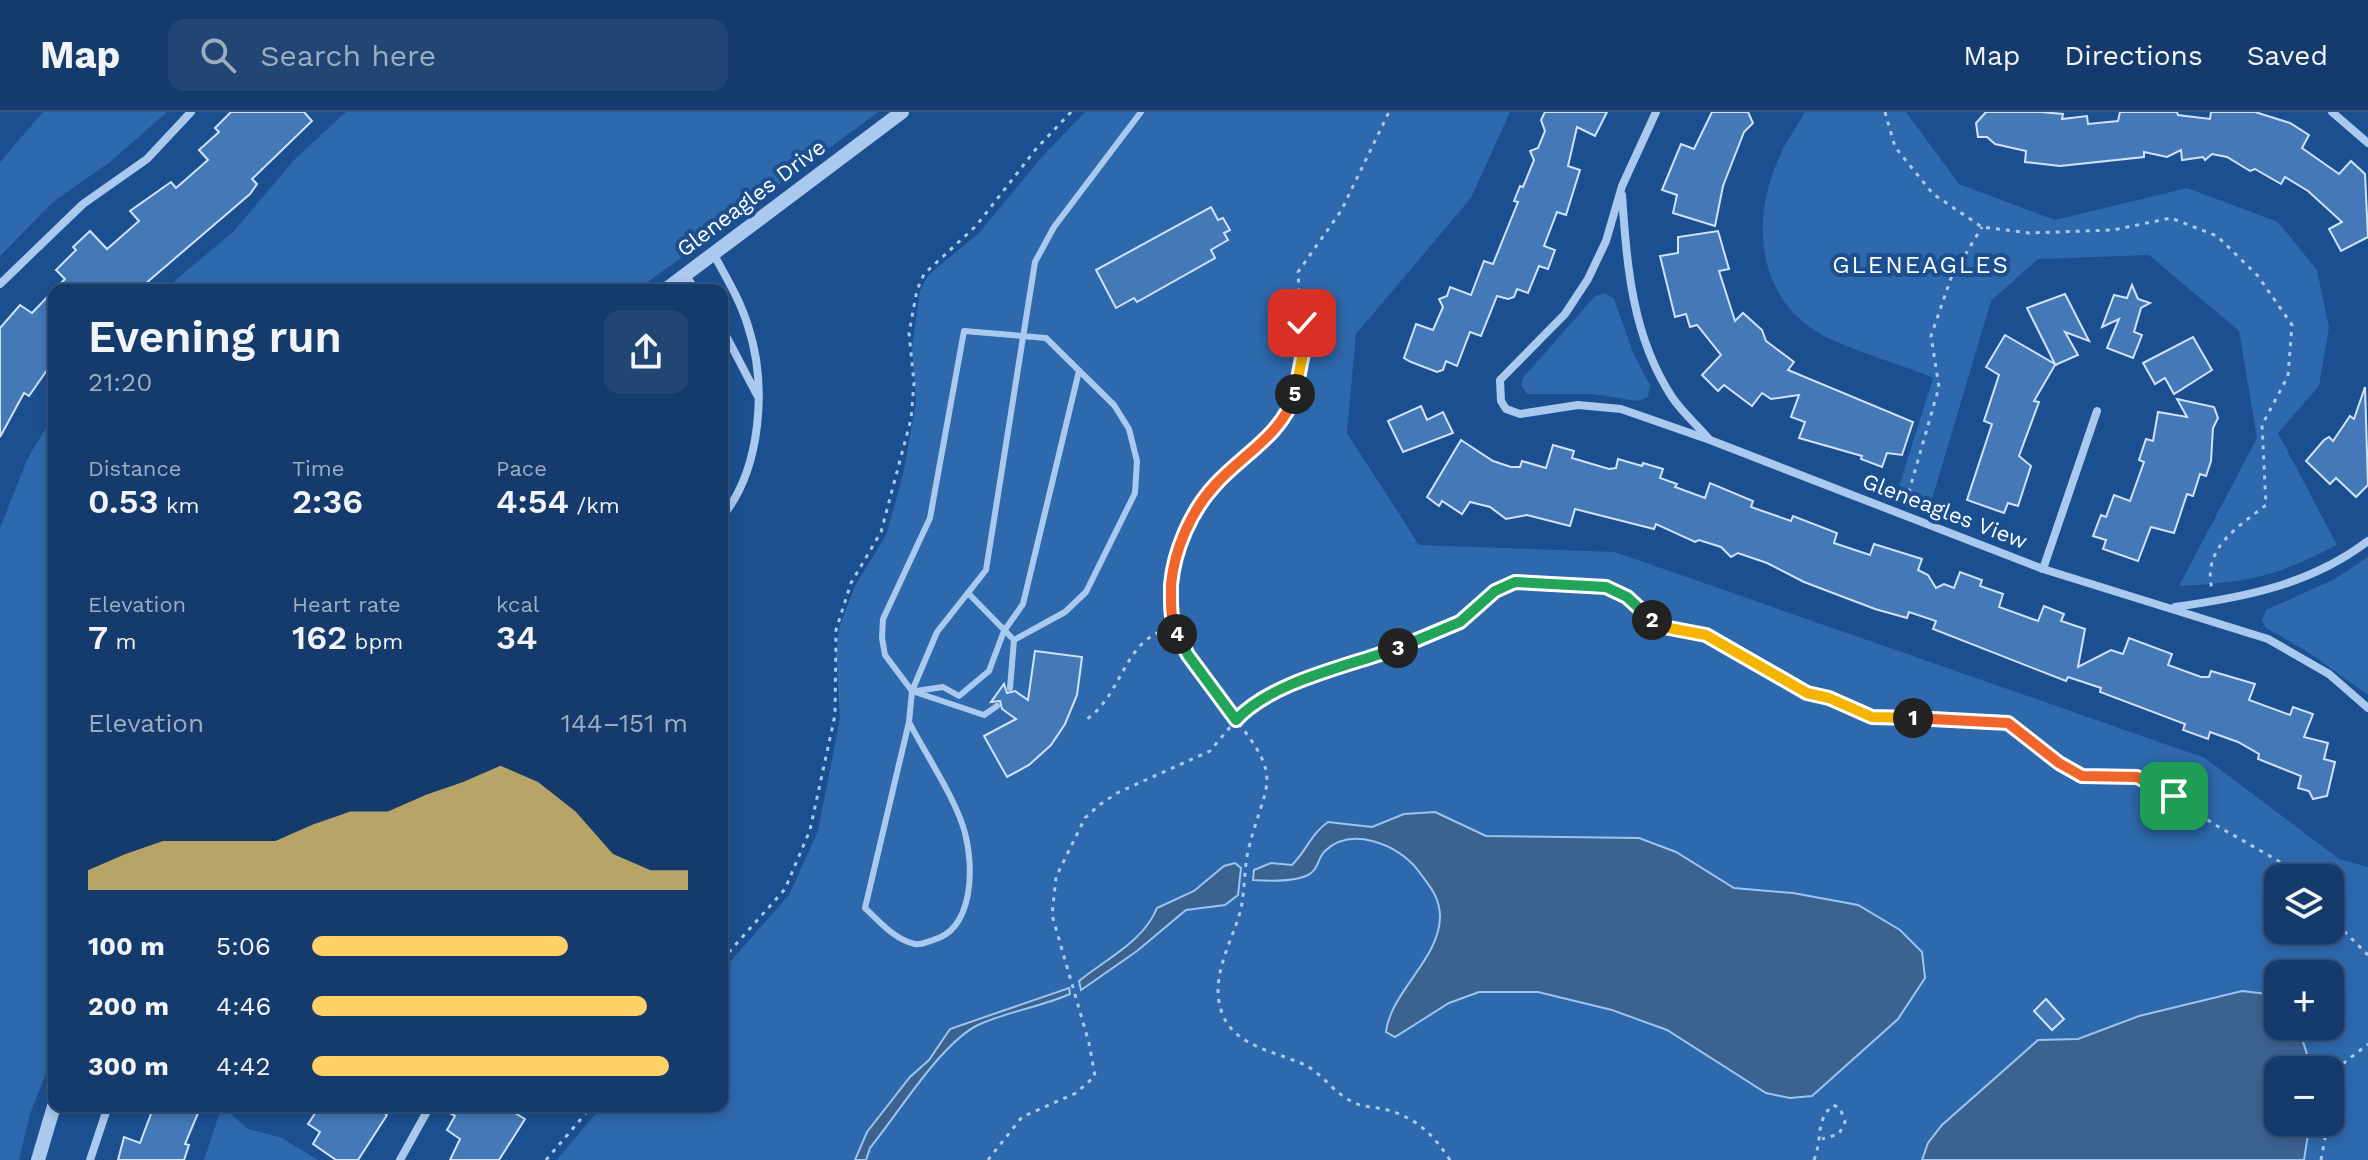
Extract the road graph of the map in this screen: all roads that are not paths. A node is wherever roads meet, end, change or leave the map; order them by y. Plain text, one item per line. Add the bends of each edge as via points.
1 (191, 112) edge
2 (902, 112) edge
3 (1141, 112) edge
4 (1656, 112) edge
5 (2332, 112) edge
6 (2368, 143) edge
7 (1622, 186) junction
8 (713, 253) junction
9 (685, 275) junction
10 (0, 284) edge
11 (673, 284) edge
12 (692, 284) edge
13 (728, 284) edge
14 (728, 285) edge
15 (1023, 336) junction
16 (728, 340) edge
17 (1079, 371) junction
18 (757, 396) junction
19 (2097, 411) dead end
20 (1710, 440) junction
21 (728, 507) edge
22 (2368, 541) edge
23 (2043, 569) junction
24 (968, 593) junction
25 (2170, 608) junction
26 (1004, 631) junction
27 (1014, 640) junction
28 (1010, 688) dead end
29 (912, 691) junction
30 (997, 706) dead end
31 (2368, 708) edge
32 (909, 722) junction
33 (52, 1112) edge
34 (106, 1112) edge
35 (427, 1112) edge
36 (38, 1160) edge
37 (90, 1160) edge
38 (400, 1160) edge

1 - 10 street via 147,159 83,204
2 - 8 street, Gleneagles Drive
3 - 15 lane via 1054,227 1035,262
4 - 7 street, Gleneagles View
5 - 6 street
7 - 20 street, Gleneagles View via 1628,278 1645,344 1673,397
7 - 20 street, Gleneagles View via 1588,279 1565,314 1500,380 1501,401 1520,414 1578,405 1621,409
8 - 9 street, Gleneagles Drive
8 - 13 street
9 - 11 street, Gleneagles Drive
9 - 12 street
14 - 18 street via 749,329 758,369
15 - 17 lane via 1046,338
15 - 24 lane via 986,570
15 - 29 lane via 964,331 930,518 883,619 885,655
16 - 18 street
17 - 26 lane via 1023,604
17 - 27 lane via 1114,405 1129,429 1137,461 1135,493 1086,592 1065,612
18 - 21 street via 755,444
19 - 23 street
20 - 23 street, Gleneagles View
22 - 25 street, Gleneagles View via 2330,566 2256,595
23 - 25 street, Gleneagles View
24 - 26 lane
24 - 29 lane via 937,632
25 - 31 street, Gleneagles View via 2268,639 2329,674
26 - 27 lane
26 - 29 lane via 989,671 959,696 943,687
27 - 28 lane
29 - 30 lane via 972,713 984,715
29 - 32 lane
32 - 32 lane via 865,908 893,934 917,945 957,926 967,902 969,868 960,816
33 - 36 street
34 - 37 street
35 - 38 street

